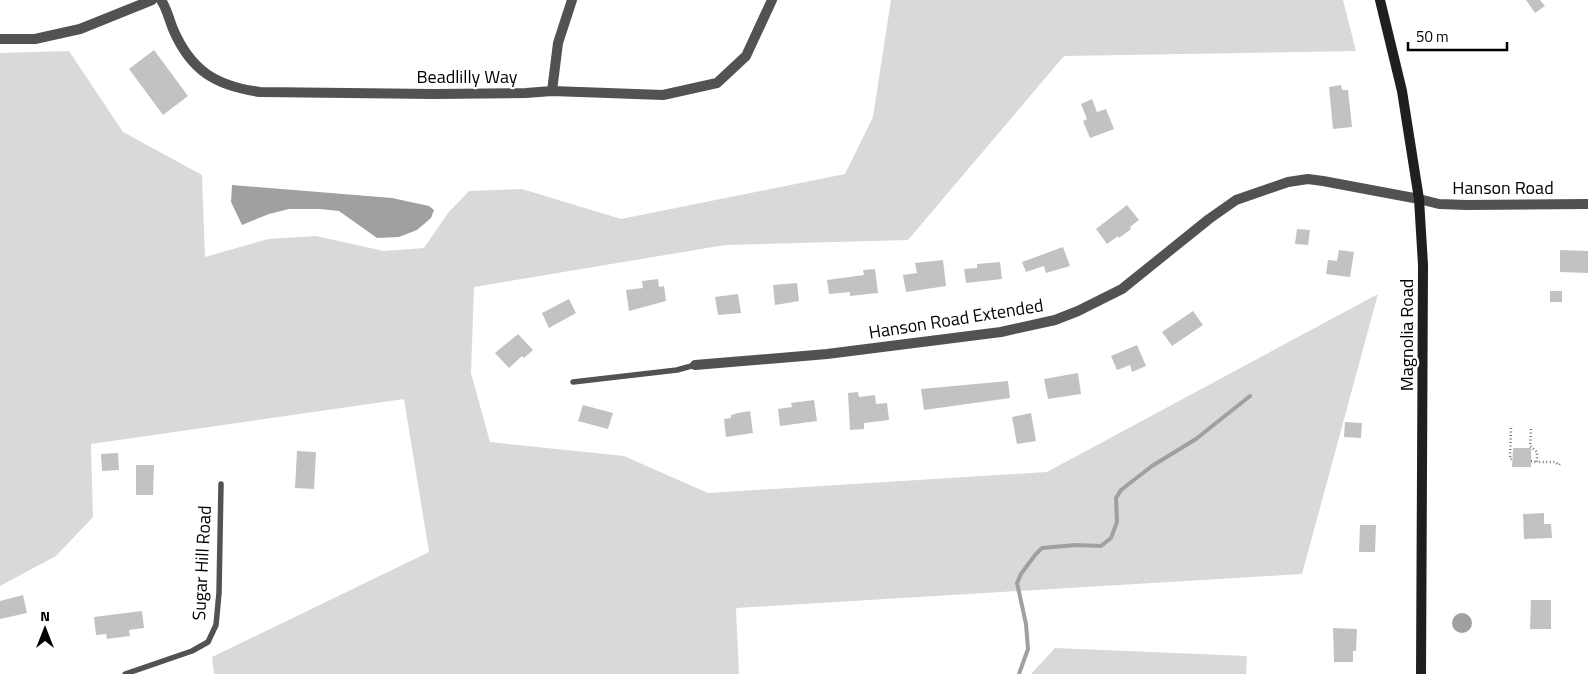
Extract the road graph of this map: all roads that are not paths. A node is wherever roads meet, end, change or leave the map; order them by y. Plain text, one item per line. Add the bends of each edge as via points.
1 (152, 0) edge
2 (161, 0) edge
3 (572, 0) edge
4 (772, 0) edge
5 (1380, 0) edge
6 (0, 38) edge
7 (552, 91) junction
8 (1419, 198) junction
9 (1588, 204) edge
10 (695, 365) joint
11 (573, 382) dead end
12 (221, 484) dead end
13 (124, 674) edge
14 (1421, 674) edge

1 - 6 street via 80,29 34,38
2 - 7 street, Beadlilly Way via 180,41 199,69 215,80 243,89 260,92 418,94
3 - 7 street via 558,43
4 - 7 street, Beadlilly Way via 746,56 717,83 663,95
5 - 8 main road, Magnolia Road via 1402,91
8 - 9 street, Hanson Road via 1440,204 1467,205
8 - 10 street, Hanson Road Extended via 1308,179 1288,182 1236,200 1122,289 1055,320 1001,332 826,354
8 - 14 main road, Magnolia Road via 1423,265
10 - 11 lane
12 - 13 lane, Sugar Hill Road via 219,593 216,625 208,642 169,660

